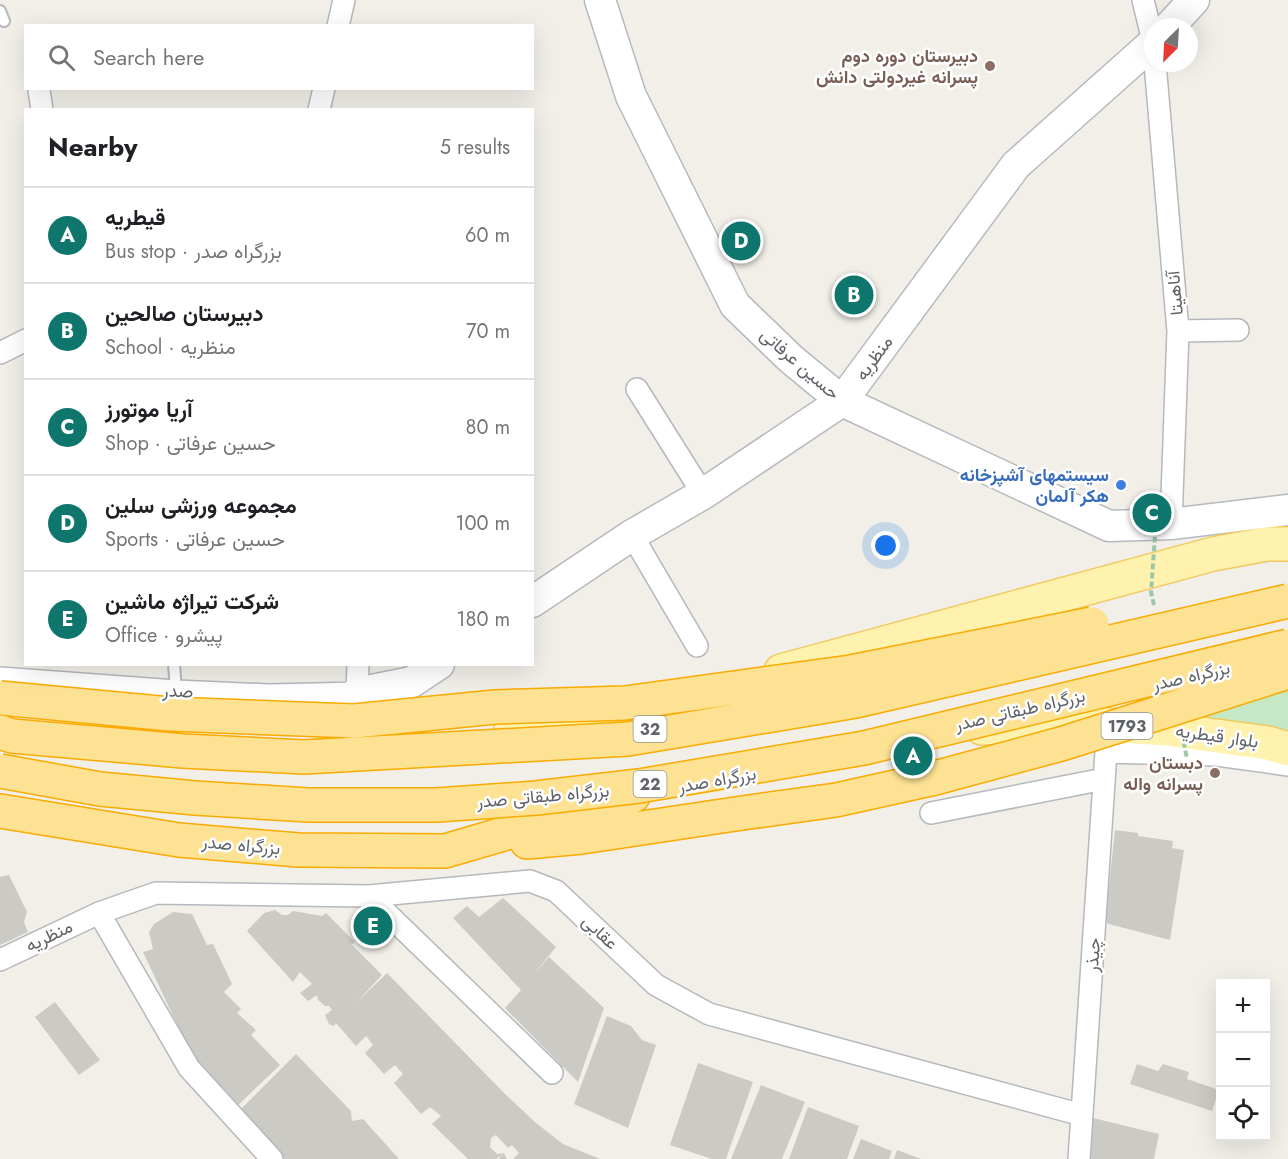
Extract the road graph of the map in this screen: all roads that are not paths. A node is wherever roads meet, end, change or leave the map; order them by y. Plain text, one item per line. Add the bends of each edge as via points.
1 (344, 0) edge
2 (600, 0) edge
3 (1143, 0) edge
4 (1194, 0) edge
5 (1147, 18) edge
6 (1177, 18) edge
7 (338, 24) edge
8 (1144, 50) edge
9 (1156, 72) edge
10 (324, 90) edge
11 (319, 108) edge
12 (1238, 330) dead end
13 (1178, 331) junction
14 (24, 341) edge
15 (0, 353) edge
16 (636, 389) dead end
17 (842, 401) junction
18 (703, 494) junction
19 (1288, 510) edge
20 (1170, 524) junction
21 (632, 535) junction
22 (1288, 544) edge
23 (1283, 600) edge
24 (534, 601) edge
25 (697, 646) dead end
26 (1288, 646) edge
27 (1288, 653) edge
28 (174, 666) edge
29 (436, 666) edge
30 (1288, 672) edge
31 (0, 678) edge
32 (358, 679) edge
33 (176, 691) junction
34 (0, 698) edge
35 (0, 719) edge
36 (965, 729) junction
37 (0, 732) edge
38 (435, 745) junction
39 (1288, 749) edge
40 (1288, 765) edge
41 (0, 771) edge
42 (1104, 778) junction
43 (2, 813) edge
44 (932, 813) dead end
45 (445, 850) junction
46 (369, 896) junction
47 (99, 913) junction
48 (0, 960) edge
49 (552, 1072) dead end
50 (1082, 1115) junction
51 (272, 1159) edge
52 (1079, 1159) edge

1 - 7 street
2 - 17 street, حسین عرفاتی via 630,96 735,305
3 - 5 street
4 - 6 street
8 - 17 street, منظریه via 1016,165
9 - 13 street, آناهیتا
10 - 11 street
12 - 13 street
13 - 20 street, آناهیتا
14 - 15 street
16 - 18 street
17 - 18 street, منظریه
17 - 20 street, حسین عرفاتی via 1109,526
18 - 21 street, منظریه
19 - 20 street, حسین عرفاتی
21 - 24 street, منظریه
21 - 25 street
22 - 38 main road via 1267,544 1213,555 598,720
23 - 34 highway, bridge via 1203,601 851,672 625,703 495,707 354,721 170,714
23 - 37 highway, bridge via 856,701 628,739 304,757 183,752
23 - 38 highway, 32 via 855,694 627,733
26 - 41 highway, بزرگراه طبقاتی صدر / 22, bridge via 864,748 639,786 536,798 437,805 308,805 100,789
27 - 36 highway, بزرگراه صدر
28 - 33 lane
29 - 32 street via 412,682
30 - 45 highway, bridge via 1061,744 836,800 582,837
31 - 33 street, صدر
32 - 33 street, صدر via 269,695
35 - 38 highway, 32 via 184,746 305,751
36 - 39 main road, بلوار قیطریه / 1793 via 1099,724 1176,730
36 - 45 highway, بزرگراه صدر via 865,754 641,794
40 - 42 street, چیذر via 1217,755 1106,752
42 - 44 street
42 - 50 street, چیذر
43 - 45 highway, بزرگراه صدر via 179,840 298,850
46 - 47 street, عقابی via 156,893
46 - 49 street
46 - 50 street, عقابی via 530,881 556,891 656,985 708,1014
47 - 48 street, منظریه
47 - 51 street via 189,1068
50 - 52 street, چیذر

